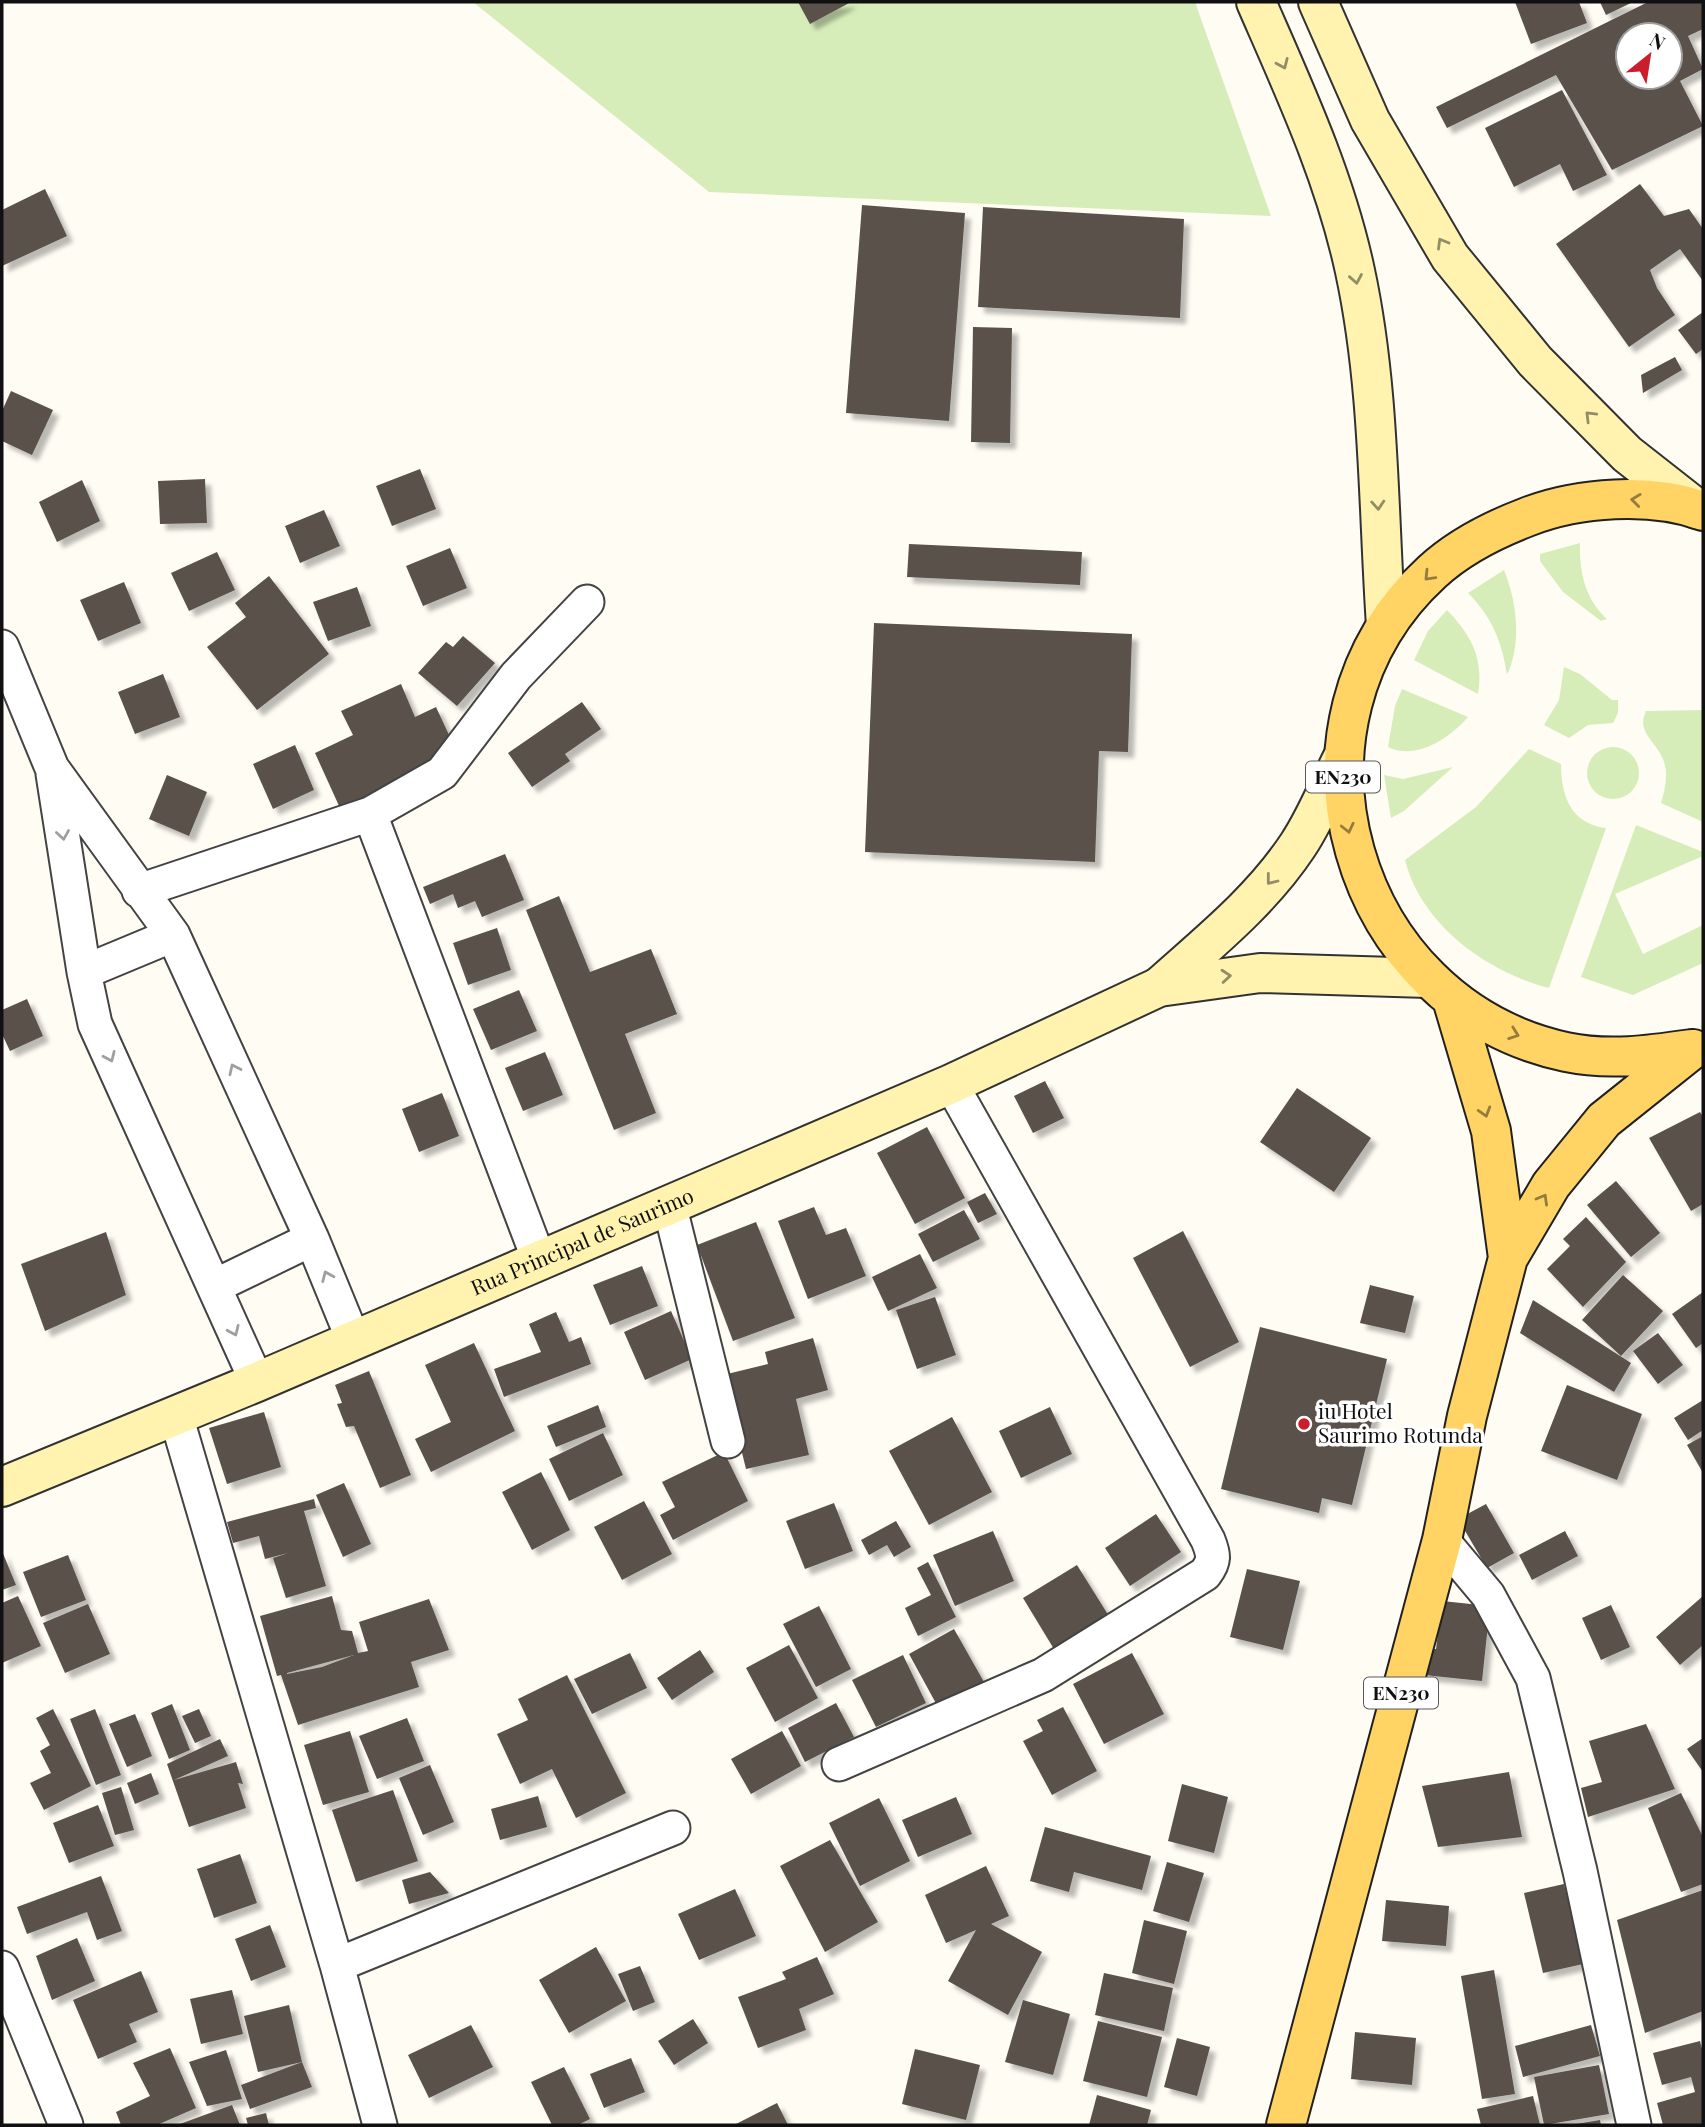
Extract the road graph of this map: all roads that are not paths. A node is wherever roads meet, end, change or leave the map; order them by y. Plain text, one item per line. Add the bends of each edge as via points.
1 (1256, 2) edge
2 (1318, 2) edge
3 (1370, 120) junction
4 (1318, 142) junction
5 (1700, 510) edge
6 (587, 602) dead end
7 (1386, 626) junction
8 (2, 647) edge
9 (1342, 758) junction
10 (52, 768) junction
11 (370, 814) junction
12 (139, 891) junction
13 (173, 935) junction
14 (84, 972) junction
15 (1159, 987) junction
16 (1440, 989) junction
17 (1698, 1047) edge
18 (951, 1084) junction
19 (669, 1204) junction
20 (312, 1239) junction
21 (1508, 1258) junction
22 (538, 1260) junction
23 (215, 1286) junction
24 (353, 1339) junction
25 (257, 1382) junction
26 (176, 1416) junction
27 (728, 1441) dead end
28 (2, 1487) edge
29 (1442, 1540) junction
30 (839, 1764) dead end
31 (673, 1828) dead end
32 (337, 1965) junction
33 (2, 1968) edge
34 (66, 2125) edge
35 (380, 2125) edge
36 (1286, 2125) edge
37 (1634, 2125) edge

1 -> 4 street
2 - 3 street
3 - 4 street
5 -> 3 street via 1627,454 1535,361 1450,257
4 -> 7 street via 1355,270 1373,375
5 -> 7 main road, EN230 via 1626,498 1556,506 1490,531 1441,565
6 - 11 street via 516,676 442,773
7 - 9 main road, EN230 via 1356,689
8 - 10 street
9 -> 15 street via 1299,844 1265,888
9 -> 16 main road, EN230 via 1346,819 1361,877 1389,931
10 - 12 street
10 -> 14 street
11 - 12 street
11 - 22 street
12 - 13 street
13 - 14 street
20 -> 13 street
14 -> 23 street via 95,1024
15 -> 16 street via 1260,973 1373,974
15 - 18 street, Rua Principal de Saurimo
16 -> 17 main road, EN230 via 1506,1032 1567,1052 1629,1058
16 -> 21 main road, EN230 via 1491,1131
21 -> 17 main road, EN230 via 1551,1185 1604,1121
18 - 19 street, Rua Principal de Saurimo
18 - 30 street via 1208,1540 1213,1563 1205,1574 1043,1675
19 - 22 street, Rua Principal de Saurimo
19 - 27 street
20 - 23 street
24 -> 20 street
21 - 29 main road, EN230 via 1467,1416
22 - 24 street, Rua Principal de Saurimo
23 -> 25 street
24 - 25 street, Rua Principal de Saurimo
25 - 26 street, Rua Principal de Saurimo
26 - 28 street, Rua Principal de Saurimo
26 - 32 street
29 - 36 main road, EN230
29 - 37 street via 1488,1595 1533,1678
31 - 32 street
32 - 35 street
33 - 34 street

